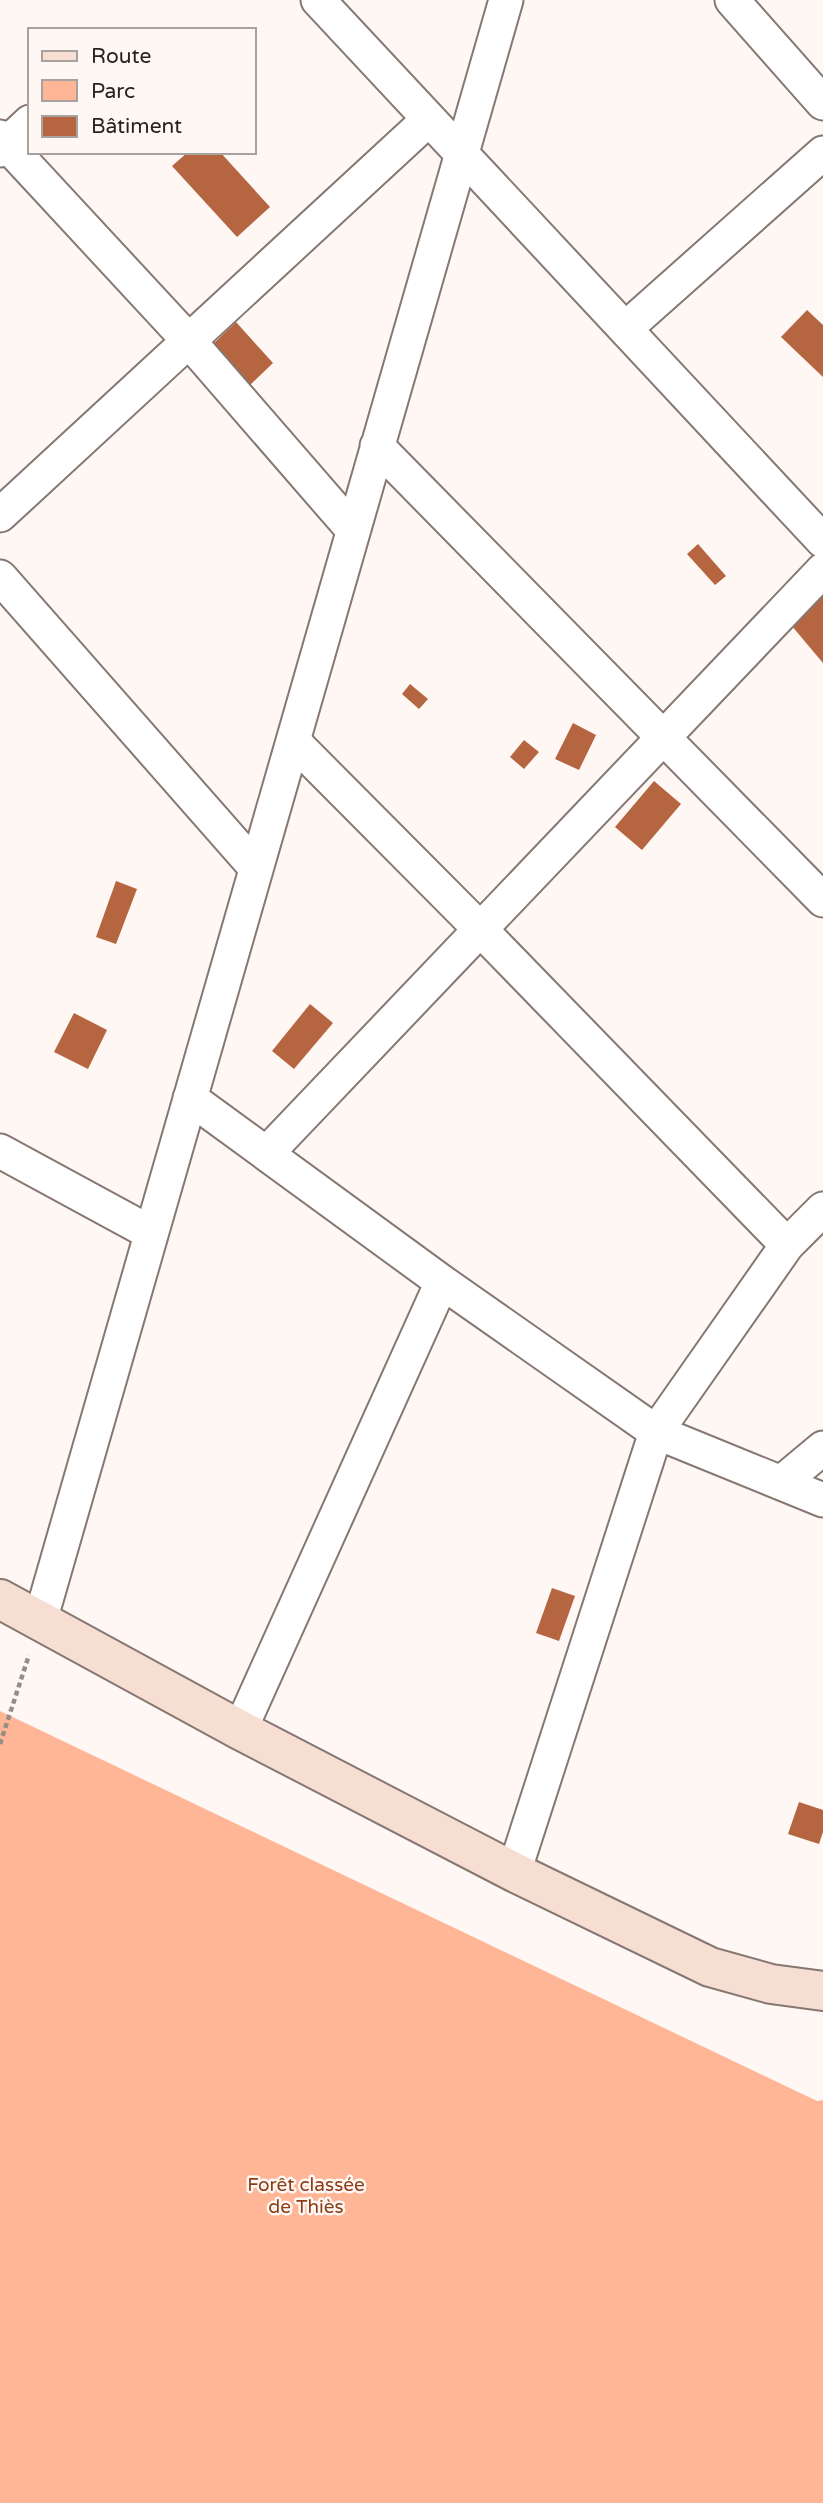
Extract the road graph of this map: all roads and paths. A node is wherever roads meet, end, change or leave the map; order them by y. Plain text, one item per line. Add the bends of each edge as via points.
1 (318, 0) edge
2 (506, 0) edge
3 (732, 0) edge
4 (823, 103) edge
5 (429, 119) junction
6 (9, 138) edge
7 (823, 153) edge
8 (462, 154) junction
9 (625, 329) junction
10 (189, 341) junction
11 (377, 446) junction
12 (0, 515) edge
13 (354, 530) junction
14 (823, 541) edge
15 (823, 570) edge
16 (0, 577) edge
17 (664, 736) junction
18 (292, 741) junction
19 (256, 868) junction
20 (823, 900) edge
21 (479, 928) junction
22 (190, 1098) junction
23 (0, 1151) edge
24 (267, 1153) junction
25 (823, 1209) edge
26 (151, 1233) junction
27 (787, 1245) junction
28 (442, 1282) junction
29 (656, 1432) junction
30 (823, 1448) edge
31 (781, 1483) junction
32 (823, 1500) edge
33 (0, 1599) edge
34 (40, 1621) junction
35 (240, 1730) junction
36 (0, 1744) edge
37 (514, 1872) junction
38 (823, 1991) edge

1 - 5 street
2 - 8 street
3 - 4 street
5 - 8 street
5 - 10 street
6 - 10 street
7 - 9 street
8 - 9 street
8 - 11 street
9 - 14 street
10 - 12 street
10 - 13 street
11 - 13 street
11 - 17 street
13 - 18 street
15 - 17 street
16 - 19 street
17 - 20 street
17 - 21 street
18 - 19 street
18 - 21 street
19 - 22 street
21 - 24 street
21 - 27 street
22 - 24 street
22 - 26 street
23 - 26 street
24 - 28 street
25 - 27 street
26 - 34 street
27 - 29 street
28 - 29 street
28 - 35 street
29 - 31 street
29 - 37 street
30 - 31 street
31 - 32 street
33 - 34 main road
34 - 35 main road
34 - 36 path
35 - 37 main road
37 - 38 main road via 709,1967 771,1984

